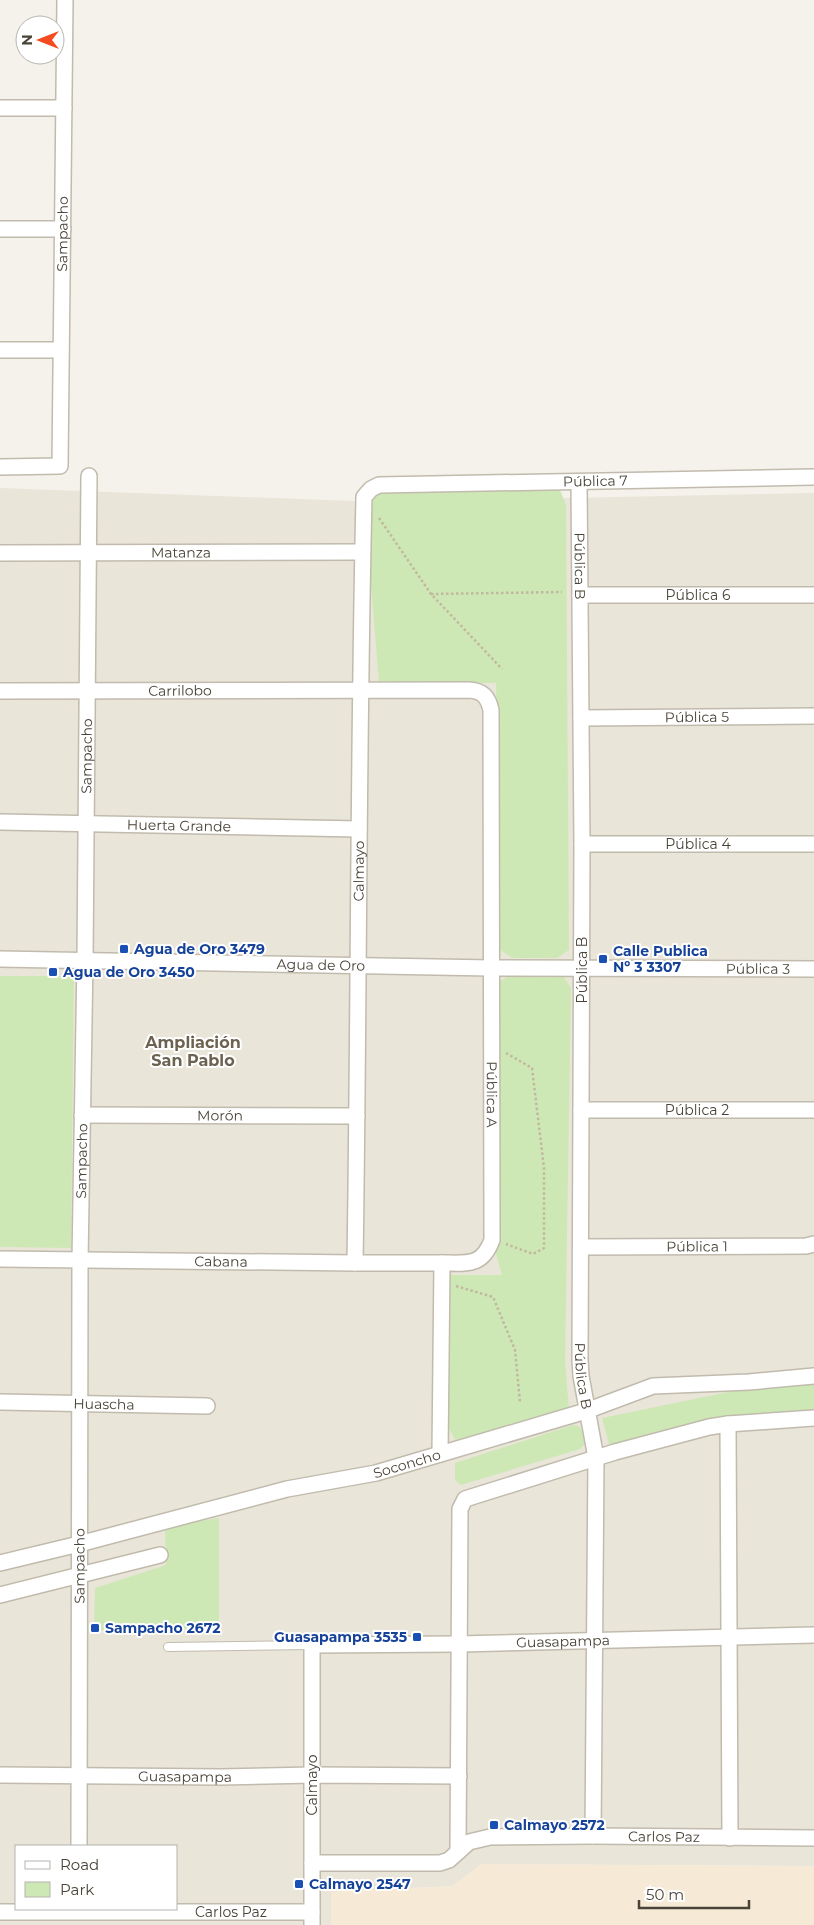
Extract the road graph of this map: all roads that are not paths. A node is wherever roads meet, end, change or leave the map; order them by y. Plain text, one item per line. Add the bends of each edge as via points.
1 (65, 0) edge
2 (0, 108) edge
3 (64, 108) junction
4 (0, 229) edge
5 (63, 229) junction
6 (0, 350) edge
7 (61, 350) junction
8 (0, 467) edge
9 (89, 476) dead end
10 (814, 476) edge
11 (579, 482) junction
12 (364, 497) joint
13 (362, 552) junction
14 (0, 553) edge
15 (88, 554) junction
16 (580, 595) junction
17 (814, 595) edge
18 (0, 691) edge
19 (87, 691) junction
20 (359, 691) junction
21 (814, 716) edge
22 (581, 718) junction
23 (0, 822) edge
24 (86, 824) junction
25 (359, 829) junction
26 (582, 844) junction
27 (814, 844) edge
28 (0, 959) edge
29 (85, 960) junction
30 (359, 966) junction
31 (492, 968) junction
32 (582, 969) junction
33 (814, 969) edge
34 (581, 1110) junction
35 (814, 1110) edge
36 (82, 1115) junction
37 (357, 1116) junction
38 (814, 1244) edge
39 (581, 1247) junction
40 (0, 1259) edge
41 (80, 1261) junction
42 (442, 1263) junction
43 (355, 1264) junction
44 (814, 1376) edge
45 (0, 1402) edge
46 (80, 1402) junction
47 (207, 1406) dead end
48 (586, 1411) junction
49 (814, 1418) edge
50 (728, 1424) junction
51 (440, 1454) junction
52 (596, 1458) junction
53 (79, 1544) junction
54 (160, 1555) dead end
55 (0, 1563) edge
56 (79, 1576) junction
57 (0, 1595) edge
58 (814, 1635) edge
59 (730, 1638) junction
60 (593, 1641) junction
61 (459, 1644) junction
62 (312, 1645) junction
63 (168, 1647) dead end
64 (0, 1775) edge
65 (313, 1775) junction
66 (79, 1776) junction
67 (459, 1776) junction
68 (593, 1836) junction
69 (730, 1838) junction
70 (814, 1838) edge
71 (79, 1845) edge
72 (458, 1852) junction
73 (312, 1863) junction
74 (79, 1910) edge
75 (0, 1912) edge
76 (312, 1919) edge

1 - 3 street, Sampacho
2 - 3 street
3 - 5 street, Sampacho
4 - 5 street
5 - 7 street, Sampacho
6 - 7 street
7 - 8 street, Sampacho via 60,466
9 - 15 street, Sampacho
10 - 11 street, Pública 7
11 - 12 street, Pública 7 via 379,485
11 - 16 street, Pública B
12 - 13 street, Calmayo
13 - 15 street, Matanza
13 - 20 street, Calmayo
14 - 15 street, Matanza
15 - 19 street, Sampacho
16 - 17 street, Pública 6
16 - 22 street, Pública B
18 - 19 street, Carrilobo
19 - 20 street, Carrilobo
19 - 24 street, Sampacho
20 - 25 street, Calmayo
20 - 31 street, Pública A via 469,690 480,691 486,696 491,710
21 - 22 street, Pública 5
22 - 26 street, Pública B
23 - 24 street, Huerta Grande
24 - 25 street, Huerta Grande
24 - 29 street, Sampacho
25 - 30 street, Calmayo
26 - 27 street, Pública 4
26 - 32 street, Pública B
28 - 29 street, Agua de Oro
29 - 30 street, Agua de Oro
29 - 36 street, Sampacho
30 - 31 street, Agua de Oro
30 - 37 street, Calmayo
31 - 32 street, Agua de Oro
31 - 42 street, Pública A via 492,1240 488,1252 472,1263
32 - 33 street, Pública 3
32 - 34 street, Pública B
34 - 35 street, Pública 2
34 - 39 street, Pública B
36 - 37 street, Morón
36 - 41 street, Sampacho
37 - 43 street, Calmayo
38 - 39 street, Pública 1
39 - 48 street, Pública B via 580,1376
40 - 41 street, Cabana
41 - 43 street, Cabana
41 - 46 street, Sampacho
42 - 43 street, Cabana
42 - 51 street
44 - 48 street, Soconcho via 654,1386
45 - 46 street, Huascha
46 - 47 street, Huascha
46 - 53 street, Sampacho
48 - 51 street, Soconcho
48 - 52 street, Pública B
49 - 50 street
50 - 52 street
50 - 59 street
51 - 53 street, Soconcho via 376,1474 287,1489
52 - 60 street, Pública B
52 - 61 street via 465,1499 460,1509
53 - 55 street, Soconcho
53 - 56 street, Sampacho
54 - 56 street
56 - 57 street
56 - 66 street, Sampacho
58 - 59 street, Guasapampa
59 - 60 street, Guasapampa
59 - 69 street
60 - 61 street, Guasapampa
60 - 68 street, Pública B
61 - 62 street, Guasapampa
61 - 67 street
62 - 63 lane
62 - 65 street, Calmayo
64 - 66 street, Guasapampa
65 - 66 street, Guasapampa
65 - 67 street, Guasapampa
65 - 73 street, Calmayo
66 - 71 street, Sampacho
67 - 72 street
68 - 69 street, Carlos Paz
68 - 72 street, Carlos Paz via 479,1838
69 - 70 street, Carlos Paz
72 - 73 street, Carlos Paz via 440,1863
73 - 76 street, Calmayo
74 - 75 street, Carlos Paz
74 - 76 street, Carlos Paz

